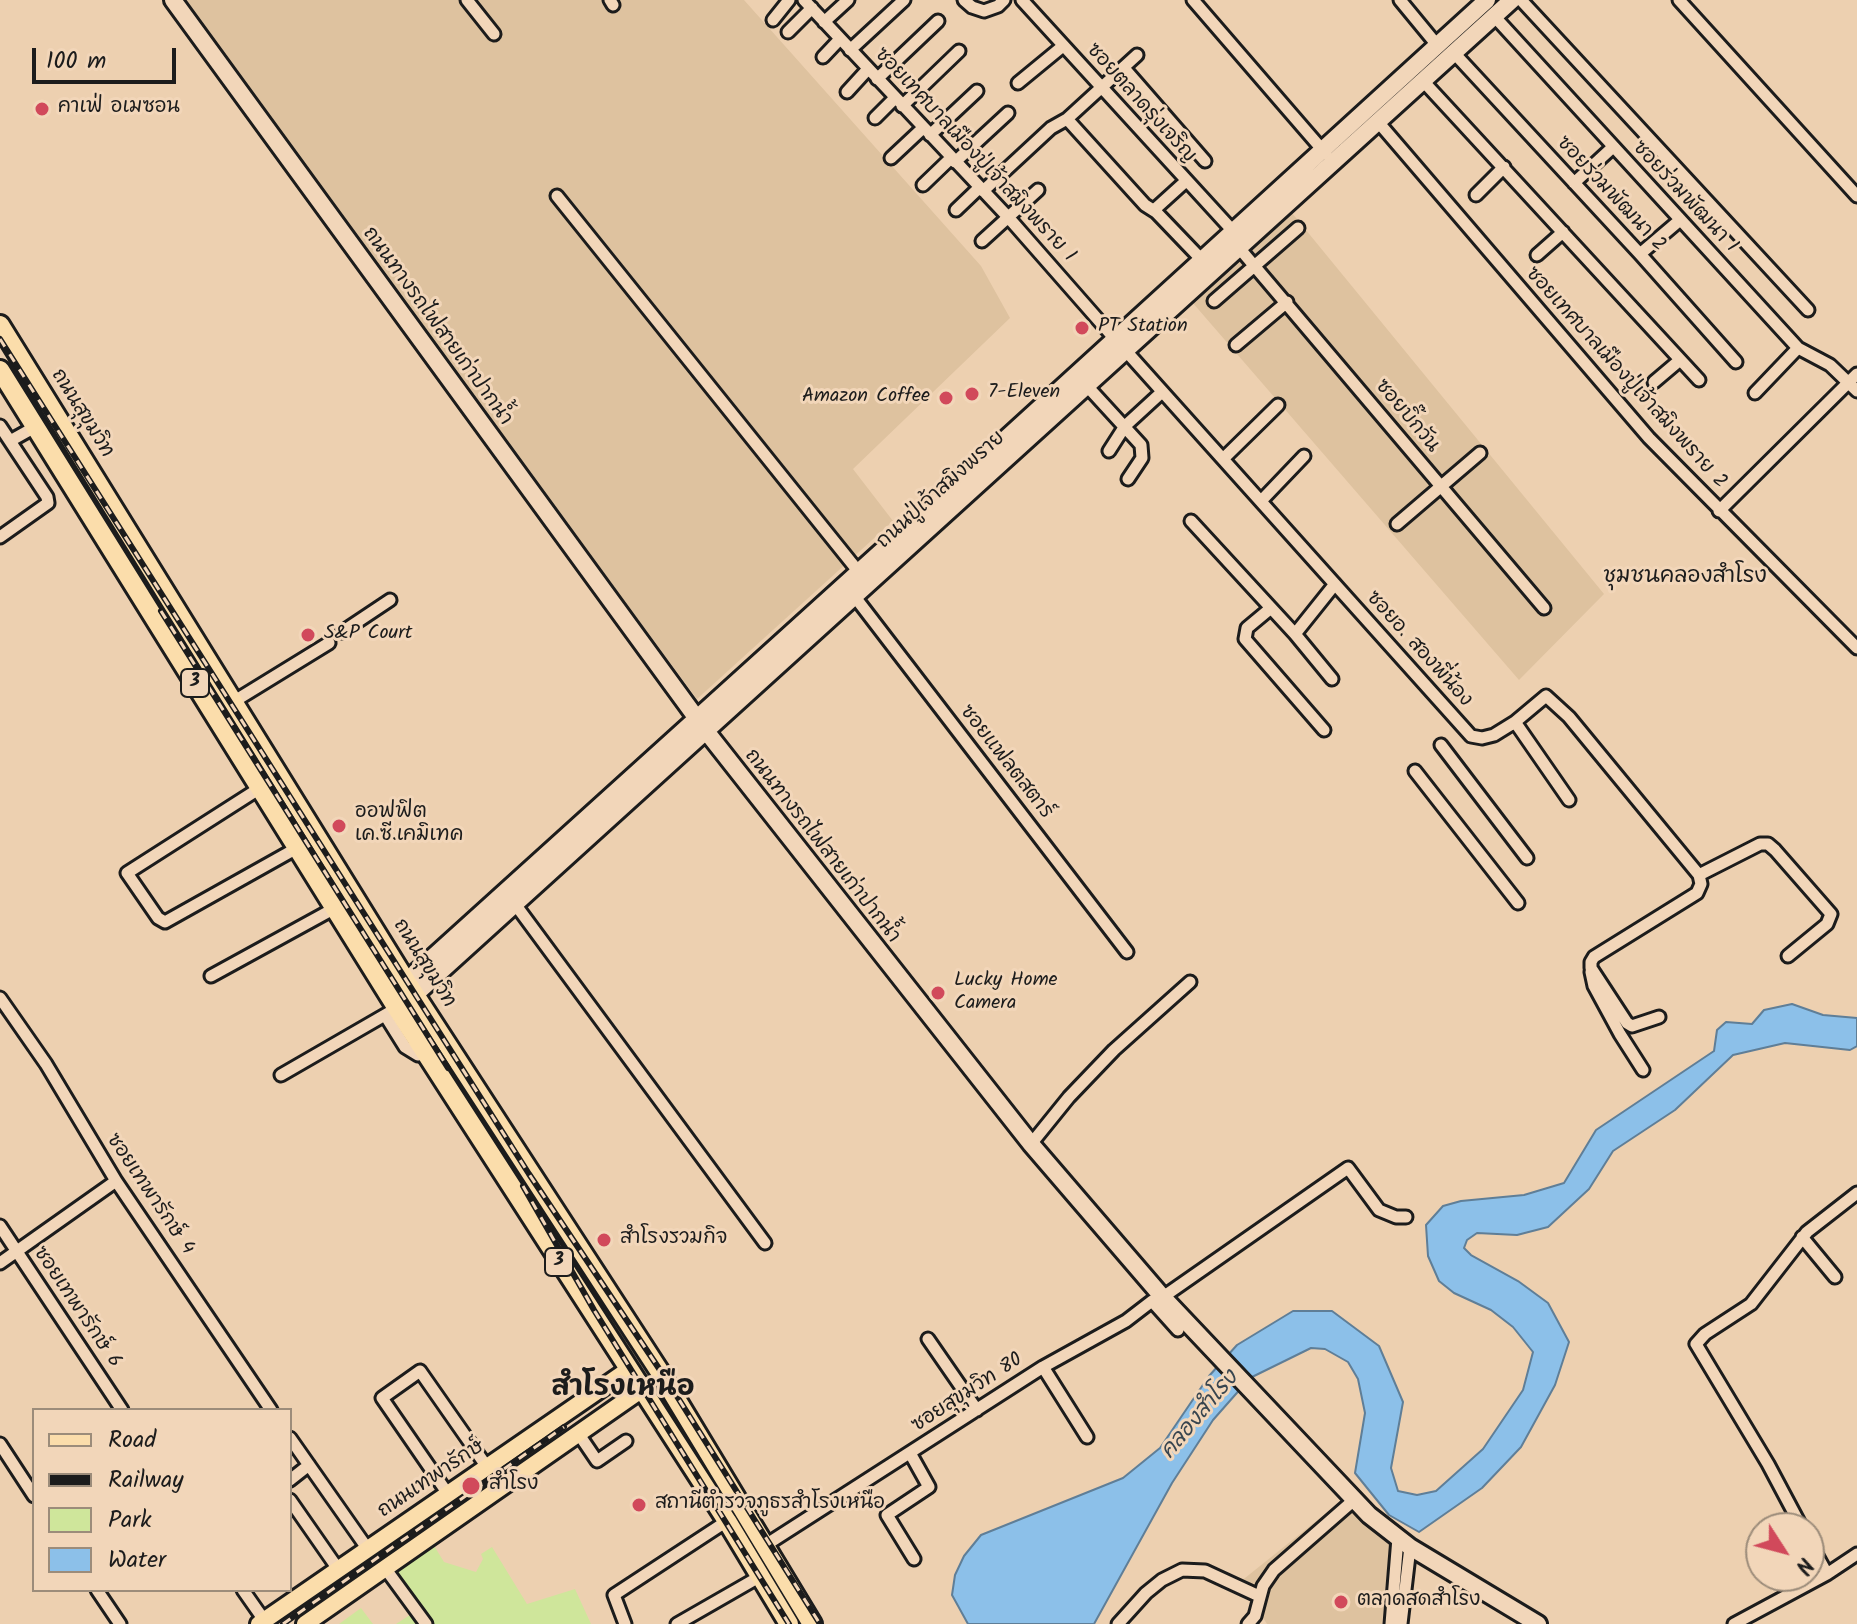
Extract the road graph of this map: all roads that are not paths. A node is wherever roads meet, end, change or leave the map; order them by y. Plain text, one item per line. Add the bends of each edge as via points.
1 (173, 0) edge
2 (467, 0) edge
3 (789, 0) edge
4 (848, 0) edge
5 (904, 0) edge
6 (964, 0) edge
7 (1004, 0) edge
8 (1022, 0) edge
9 (1193, 0) edge
10 (1400, 0) edge
11 (1487, 0) edge
12 (1679, 0) edge
13 (808, 4) edge
14 (1507, 4) edge
15 (773, 20) dead end
16 (938, 21) dead end
17 (824, 22) junction
18 (788, 32) dead end
19 (494, 34) dead end
20 (840, 39) junction
21 (1437, 45) junction
22 (1063, 46) junction
23 (850, 50) junction
24 (959, 51) dead end
25 (1455, 54) junction
26 (1137, 55) dead end
27 (823, 57) dead end
28 (1124, 68) junction
29 (868, 69) junction
30 (877, 79) junction
31 (1424, 82) junction
32 (1018, 83) dead end
33 (1101, 89) junction
34 (977, 91) dead end
35 (847, 92) dead end
36 (899, 102) junction
37 (1008, 113) dead end
38 (875, 118) dead end
39 (1067, 119) junction
40 (1379, 123) junction
41 (926, 132) junction
42 (1613, 147) junction
43 (1321, 150) junction
44 (891, 158) dead end
45 (953, 160) junction
46 (1205, 161) dead end
47 (1334, 164) junction
48 (1504, 167) junction
49 (1186, 181) junction
50 (1574, 183) junction
51 (923, 185) dead end
52 (982, 189) junction
53 (1038, 190) dead end
54 (1476, 195) dead end
55 (557, 196) dead end
56 (1857, 196) edge
57 (956, 210) dead end
58 (1154, 210) junction
59 (1008, 217) junction
60 (1680, 220) junction
61 (1298, 228) dead end
62 (1233, 231) junction
63 (1563, 232) junction
64 (982, 241) dead end
65 (1240, 249) junction
66 (1640, 254) junction
67 (1537, 255) dead end
68 (1201, 259) junction
69 (1255, 266) junction
70 (1214, 301) dead end
71 (1287, 302) junction
72 (1808, 310) dead end
73 (0, 325) edge
74 (1120, 345) junction
75 (1236, 345) dead end
76 (1798, 348) junction
77 (1680, 360) junction
78 (1736, 362) dead end
79 (0, 370) edge
80 (1852, 378) edge
81 (1699, 380) dead end
82 (1654, 382) dead end
83 (1087, 386) junction
84 (1857, 391) edge
85 (1162, 392) junction
86 (1755, 393) dead end
87 (1278, 405) dead end
88 (53, 412) junction
89 (0, 426) edge
90 (1125, 426) junction
91 (35, 427) junction
92 (10, 441) junction
93 (1109, 451) dead end
94 (1480, 453) dead end
95 (1304, 456) dead end
96 (1223, 459) junction
97 (1128, 479) dead end
98 (1441, 486) junction
99 (957, 494) junction
100 (1261, 501) junction
101 (1719, 511) junction
102 (1191, 521) dead end
103 (1397, 524) dead end
104 (0, 537) edge
105 (858, 571) junction
106 (1335, 584) junction
107 (855, 597) junction
108 (390, 600) dead end
109 (1271, 608) junction
110 (1544, 608) dead end
111 (342, 632) dead end
112 (1295, 634) junction
113 (329, 643) dead end
114 (1856, 646) edge
115 (1332, 679) dead end
116 (233, 702) junction
117 (1515, 722) junction
118 (701, 724) junction
119 (1324, 730) dead end
120 (1441, 745) dead end
121 (1415, 771) dead end
122 (260, 788) junction
123 (1569, 800) dead end
124 (297, 848) junction
125 (1527, 858) dead end
126 (1699, 875) junction
127 (1518, 903) dead end
128 (515, 904) junction
129 (335, 908) junction
130 (1127, 952) dead end
131 (1788, 956) dead end
132 (1591, 968) junction
133 (211, 976) dead end
134 (1190, 982) dead end
135 (411, 988) junction
136 (0, 998) edge
137 (392, 1007) junction
138 (1659, 1017) dead end
139 (1643, 1070) dead end
140 (281, 1075) dead end
141 (1031, 1144) junction
142 (116, 1181) junction
143 (1857, 1193) edge
144 (1406, 1217) dead end
145 (0, 1226) edge
146 (1802, 1237) junction
147 (765, 1243) dead end
148 (17, 1251) junction
149 (0, 1263) edge
150 (1835, 1277) dead end
151 (1158, 1299) junction
152 (1178, 1330) dead end
153 (928, 1339) dead end
154 (1043, 1367) junction
155 (658, 1369) junction
156 (628, 1370) junction
157 (641, 1390) junction
158 (121, 1408) edge
159 (270, 1408) edge
160 (977, 1410) junction
161 (578, 1433) junction
162 (1087, 1437) dead end
163 (292, 1441) edge
164 (626, 1441) dead end
165 (0, 1444) edge
166 (705, 1448) junction
167 (910, 1453) junction
168 (687, 1460) junction
169 (309, 1465) junction
170 (487, 1467) junction
171 (292, 1478) edge
172 (32, 1493) edge
173 (448, 1494) junction
174 (735, 1497) junction
175 (1354, 1500) junction
176 (292, 1503) edge
177 (1794, 1512) edge
178 (727, 1521) junction
179 (772, 1541) junction
180 (1404, 1542) junction
181 (367, 1548) junction
182 (1857, 1554) edge
183 (914, 1559) dead end
184 (385, 1568) junction
185 (338, 1569) junction
186 (1825, 1570) edge
187 (760, 1571) junction
188 (1827, 1574) junction
189 (98, 1592) edge
190 (244, 1592) edge
191 (291, 1595) edge
192 (1259, 1596) junction
193 (262, 1622) edge
194 (120, 1624) edge
195 (305, 1624) edge
196 (426, 1624) edge
197 (625, 1624) edge
198 (677, 1624) edge
199 (779, 1624) edge
200 (789, 1624) edge
201 (812, 1624) edge
202 (821, 1624) edge
203 (1118, 1624) edge
204 (1248, 1624) edge
205 (1391, 1624) edge
206 (1401, 1624) edge
207 (1538, 1624) edge
208 (1734, 1624) edge

1 - 118 main road, ถนนทางรถไฟสายเก่าปากน้ำ
2 - 19 street
3 - 15 street
4 - 17 street
5 - 23 street
6 - 7 street via 984,11
8 - 22 street, ซอยตลาดรุ่งเจริญ
9 - 43 street
10 - 21 street
11 - 21 main road, ถนนปู่เจ้าสมิงพราย
12 - 56 street
13 - 17 street, ซอยเทศบาลเมืองปู่เจ้าสมิงพราย 1
13 - 18 street
14 - 25 main road, ถนนปู่เจ้าสมิงพราย
14 - 42 street, ซอยร่วมพัฒนา 1
14 - 72 street
16 - 30 street
17 - 20 street, ซอยเทศบาลเมืองปู่เจ้าสมิงพราย 1
20 - 23 street, ซอยเทศบาลเมืองปู่เจ้าสมิงพราย 1
20 - 27 street
21 - 43 main road, ถนนปู่เจ้าสมิงพราย
22 - 32 street
22 - 33 street, ซอยตลาดรุ่งเจริญ
23 - 29 street, ซอยเทศบาลเมืองปู่เจ้าสมิงพราย 1
24 - 36 street
25 - 31 main road, ถนนปู่เจ้าสมิงพราย
25 - 50 street, ซอยร่วมพัฒนา 2
26 - 28 street
28 - 33 street
28 - 46 street
29 - 30 street, ซอยเทศบาลเมืองปู่เจ้าสมิงพราย 1
29 - 35 street
30 - 36 street, ซอยเทศบาลเมืองปู่เจ้าสมิงพราย 1
31 - 40 main road, ถนนปู่เจ้าสมิงพราย
31 - 48 street
33 - 39 street
33 - 49 street, ซอยตลาดรุ่งเจริญ
34 - 41 street
36 - 38 street
36 - 41 street, ซอยเทศบาลเมืองปู่เจ้าสมิงพราย 1
37 - 45 street
39 - 52 street
39 - 58 street
40 - 47 main road, ถนนปู่เจ้าสมิงพราย
40 - 101 street, ซอยเทศบาลเมืองปู่เจ้าสมิงพราย 2 via 1649,438
41 - 44 street
41 - 45 street, ซอยเทศบาลเมืองปู่เจ้าสมิงพราย 1
42 - 50 street
42 - 60 street, ซอยร่วมพัฒนา 1
43 - 47 street
43 - 62 main road, ถนนปู่เจ้าสมิงพราย
45 - 51 street
45 - 52 street, ซอยเทศบาลเมืองปู่เจ้าสมิงพราย 1
47 - 65 main road, ถนนปู่เจ้าสมิงพราย
48 - 54 street
48 - 63 street
49 - 58 street
49 - 62 street, ซอยตลาดรุ่งเจริญ
50 - 66 street, ซอยร่วมพัฒนา 2
52 - 57 street
52 - 59 street, ซอยเทศบาลเมืองปู่เจ้าสมิงพราย 1
53 - 59 street
55 - 105 street
58 - 68 street
59 - 64 street
59 - 74 street, ซอยเทศบาลเมืองปู่เจ้าสมิงพราย 1
60 - 66 street
60 - 76 street, ซอยร่วมพัฒนา 1
61 - 69 street
62 - 68 main road, ถนนปู่เจ้าสมิงพราย
63 - 67 street
63 - 77 street
65 - 69 street, ซอยบิ๊กวัน
65 - 74 main road, ถนนปู่เจ้าสมิงพราย
66 - 78 street, ซอยร่วมพัฒนา 2
68 - 74 main road, ถนนปู่เจ้าสมิงพราย
69 - 70 street
69 - 71 street, ซอยบิ๊กวัน
71 - 75 street
71 - 98 street, ซอยบิ๊กวัน
73 - 88 highway, ถนนสุขุมวิท / 3
74 - 83 main road, ถนนปู่เจ้าสมิงพราย
74 - 85 street, ซอยอ. สองพี่น้อง
74 - 99 main road, ถนนปู่เจ้าสมิงพราย
76 - 80 street, ซอยร่วมพัฒนา 1
76 - 86 street
77 - 81 street
77 - 82 street
79 - 91 highway, ถนนสุขุมวิท / 3
80 - 84 street, ซอยร่วมพัฒนา 1
80 - 101 street
83 - 90 street
83 - 99 main road, ถนนปู่เจ้าสมิงพราย
85 - 90 street
85 - 96 street, ซอยอ. สองพี่น้อง
87 - 96 street
88 - 91 highway
88 - 116 highway, ถนนสุขุมวิท / 3
89 - 92 street
90 - 93 street
90 - 97 street via 1142,451
91 - 92 street
91 - 122 highway, ถนนสุขุมวิท / 3
92 - 104 street via 48,503
94 - 98 street
95 - 100 street
96 - 100 street, ซอยอ. สองพี่น้อง
98 - 103 street
98 - 110 street, ซอยบิ๊กวัน
99 - 105 main road, ถนนปู่เจ้าสมิงพราย
99 - 107 main road, ถนนปู่เจ้าสมิงพราย
100 - 106 street, ซอยอ. สองพี่น้อง
101 - 114 street, ซอยเทศบาลเมืองปู่เจ้าสมิงพราย 2
102 - 109 street
105 - 118 main road, ถนนปู่เจ้าสมิงพราย
106 - 112 street
106 - 117 street, ซอยอ. สองพี่น้อง via 1471,736 1494,735
107 - 118 main road, ถนนปู่เจ้าสมิงพราย
107 - 130 street, ซอยแฟลตสตาร์
108 - 111 street
109 - 112 street
109 - 119 street via 1247,628 1245,639
112 - 115 street
113 - 116 street
116 - 135 highway, ถนนสุขุมวิท / 3
117 - 123 street
117 - 126 street, ซอยอ. สองพี่น้อง via 1546,696
118 - 128 main road, ถนนปู่เจ้าสมิงพราย
118 - 135 main road, ถนนปู่เจ้าสมิงพราย
118 - 141 main road, ถนนทางรถไฟสายเก่าปากน้ำ
120 - 125 street
121 - 127 street
122 - 124 highway, ถนนสุขุมวิท / 3
122 - 124 street via 127,873 165,922
124 - 129 highway, ถนนสุขุมวิท / 3
126 - 131 street via 1760,844 1775,850 1831,914 1827,924
126 - 132 street via 1697,893 1594,957
128 - 135 main road, ถนนปู่เจ้าสมิงพราย
128 - 147 street
129 - 133 street
129 - 137 highway, ถนนสุขุมวิท / 3
132 - 138 street via 1627,1023
132 - 139 street via 1594,986
134 - 141 street via 1114,1050
135 - 137 main road, ถนนปู่เจ้าสมิงพราย
135 - 155 highway, ถนนสุขุมวิท / 3
136 - 142 street, ซอยเทพารักษ์ 4
137 - 140 street
137 - 156 highway, ถนนสุขุมวิท / 3
141 - 151 main road, ถนนทางรถไฟสายเก่าปากน้ำ
142 - 148 street
142 - 159 street, ซอยเทพารักษ์ 4
143 - 146 street
144 - 151 street, ซอยสุขุมวิท 80 via 1379,1210 1348,1168
145 - 148 street, ซอยเทพารักษ์ 6
146 - 150 street
146 - 177 street via 1751,1304 1696,1344
148 - 149 street
148 - 158 street, ซอยเทพารักษ์ 6
151 - 152 street
151 - 154 street, ซอยสุขุมวิท 80
151 - 175 main road, ถนนทางรถไฟสายเก่าปากน้ำ
153 - 160 street
154 - 160 street, ซอยสุขุมวิท 80
154 - 162 street
155 - 156 highway
155 - 157 highway
155 - 166 highway, ถนนสุขุมวิท / 3
156 - 157 highway, ถนนสุขุมวิท / 3
156 - 170 main road, ถนนเทพารักษ์
157 - 161 main road
157 - 168 highway, ถนนสุขุมวิท / 3
160 - 167 street, ซอยสุขุมวิท 80
161 - 164 street via 597,1461
161 - 184 main road
163 - 169 street
165 - 172 street
166 - 168 highway
166 - 174 highway, ถนนสุขุมวิท / 3
167 - 179 street, ซอยสุขุมวิท 80
167 - 183 street via 929,1487 887,1515
168 - 178 highway, ถนนสุขุมวิท / 3
169 - 171 street
169 - 181 street
170 - 173 main road, ถนนเทพารักษ์
170 - 173 street via 420,1371 382,1398
173 - 181 main road, ถนนเทพารักษ์
174 - 179 highway via 754,1513
174 - 187 highway, ถนนสุขุมวิท / 3
175 - 180 main road, ถนนทางรถไฟสายเก่าปากน้ำ
175 - 192 street via 1274,1570
176 - 185 street
178 - 187 highway, ถนนสุขุมวิท / 3
178 - 197 street via 614,1595
179 - 202 highway
180 - 205 street
180 - 206 street
180 - 207 main road, ถนนทางรถไฟสายเก่าปากน้ำ
181 - 185 main road, ถนนเทพารักษ์
182 - 188 street
184 - 195 main road
184 - 196 street
185 - 191 main road, ถนนเทพารักษ์
186 - 188 street
187 - 198 street
187 - 199 highway
187 - 200 highway, ถนนสุขุมวิท / 3
187 - 201 highway, ถนนสุขุมวิท / 3
188 - 208 street
189 - 194 street
190 - 193 street
191 - 193 main road, ถนนเทพารักษ์
192 - 203 street via 1205,1571 1182,1570 1146,1593
192 - 204 street

